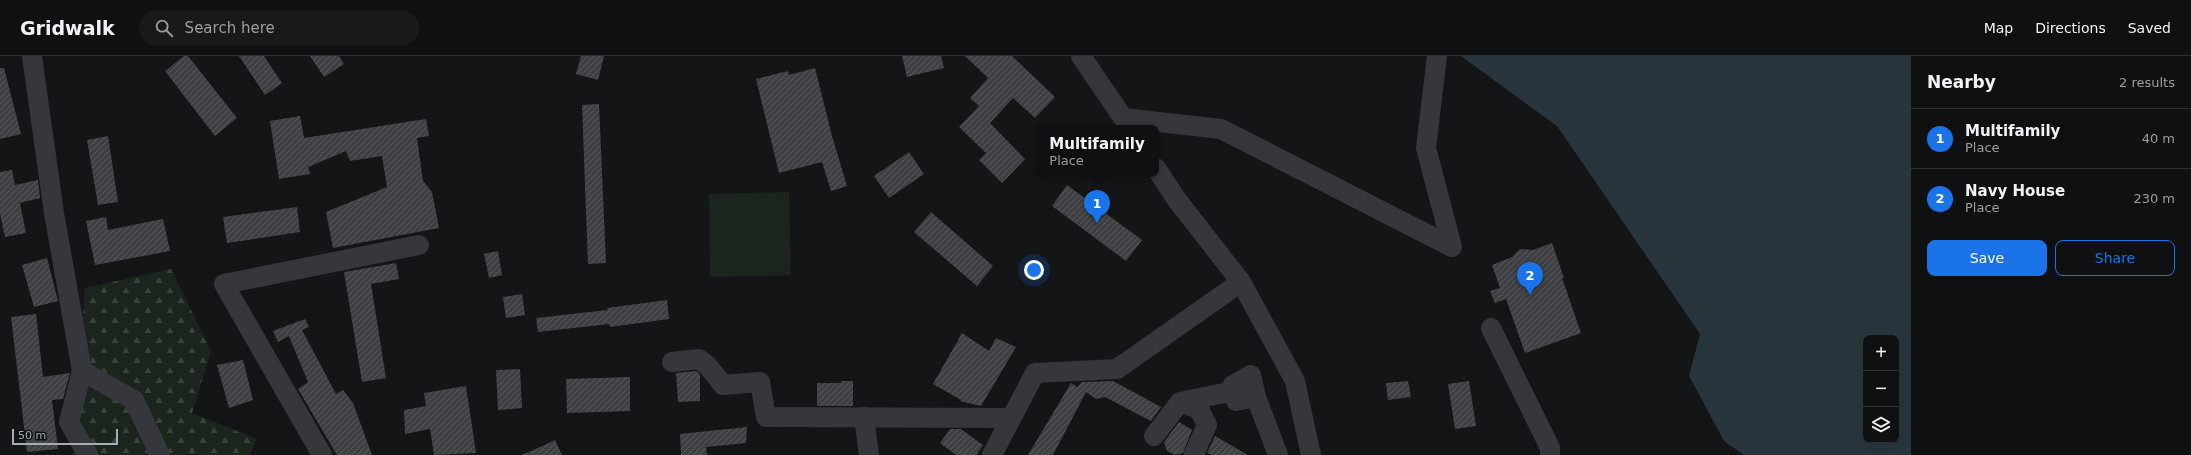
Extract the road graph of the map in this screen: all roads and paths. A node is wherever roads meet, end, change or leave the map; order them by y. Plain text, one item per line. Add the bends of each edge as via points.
1 (32, 56) edge
2 (1081, 56) edge
3 (1437, 56) edge
4 (1126, 123) edge
5 (1158, 125) edge
6 (1159, 125) edge
7 (1159, 173) edge
8 (419, 245) dead end
9 (1241, 282) junction
10 (1491, 328) dead end
11 (672, 362) dead end
12 (82, 371) junction
13 (1180, 402) junction
14 (864, 417) junction
15 (1012, 418) junction
16 (1154, 436) dead end
17 (1194, 454) edge
18 (88, 455) edge
19 (160, 455) edge
20 (322, 455) edge
21 (869, 455) edge
22 (992, 455) edge
23 (1278, 455) edge
24 (1311, 455) edge
25 (1550, 455) edge

1 - 12 street via 54,213
2 - 4 street
3 - 6 street via 1426,148 1452,247 1221,129
4 - 5 street
7 - 9 street via 1177,200
8 - 20 street via 224,284
9 - 15 street via 1118,369 1035,374
9 - 24 street via 1296,381
10 - 25 street via 1550,448
11 - 14 street via 699,359 724,385 760,382 766,417
12 - 18 street via 69,422
12 - 19 street via 134,400
13 - 16 street
13 - 17 street via 1199,408 1207,425
13 - 23 street via 1234,391 1233,385 1251,375 1256,397
14 - 15 street
14 - 21 street
15 - 22 street

